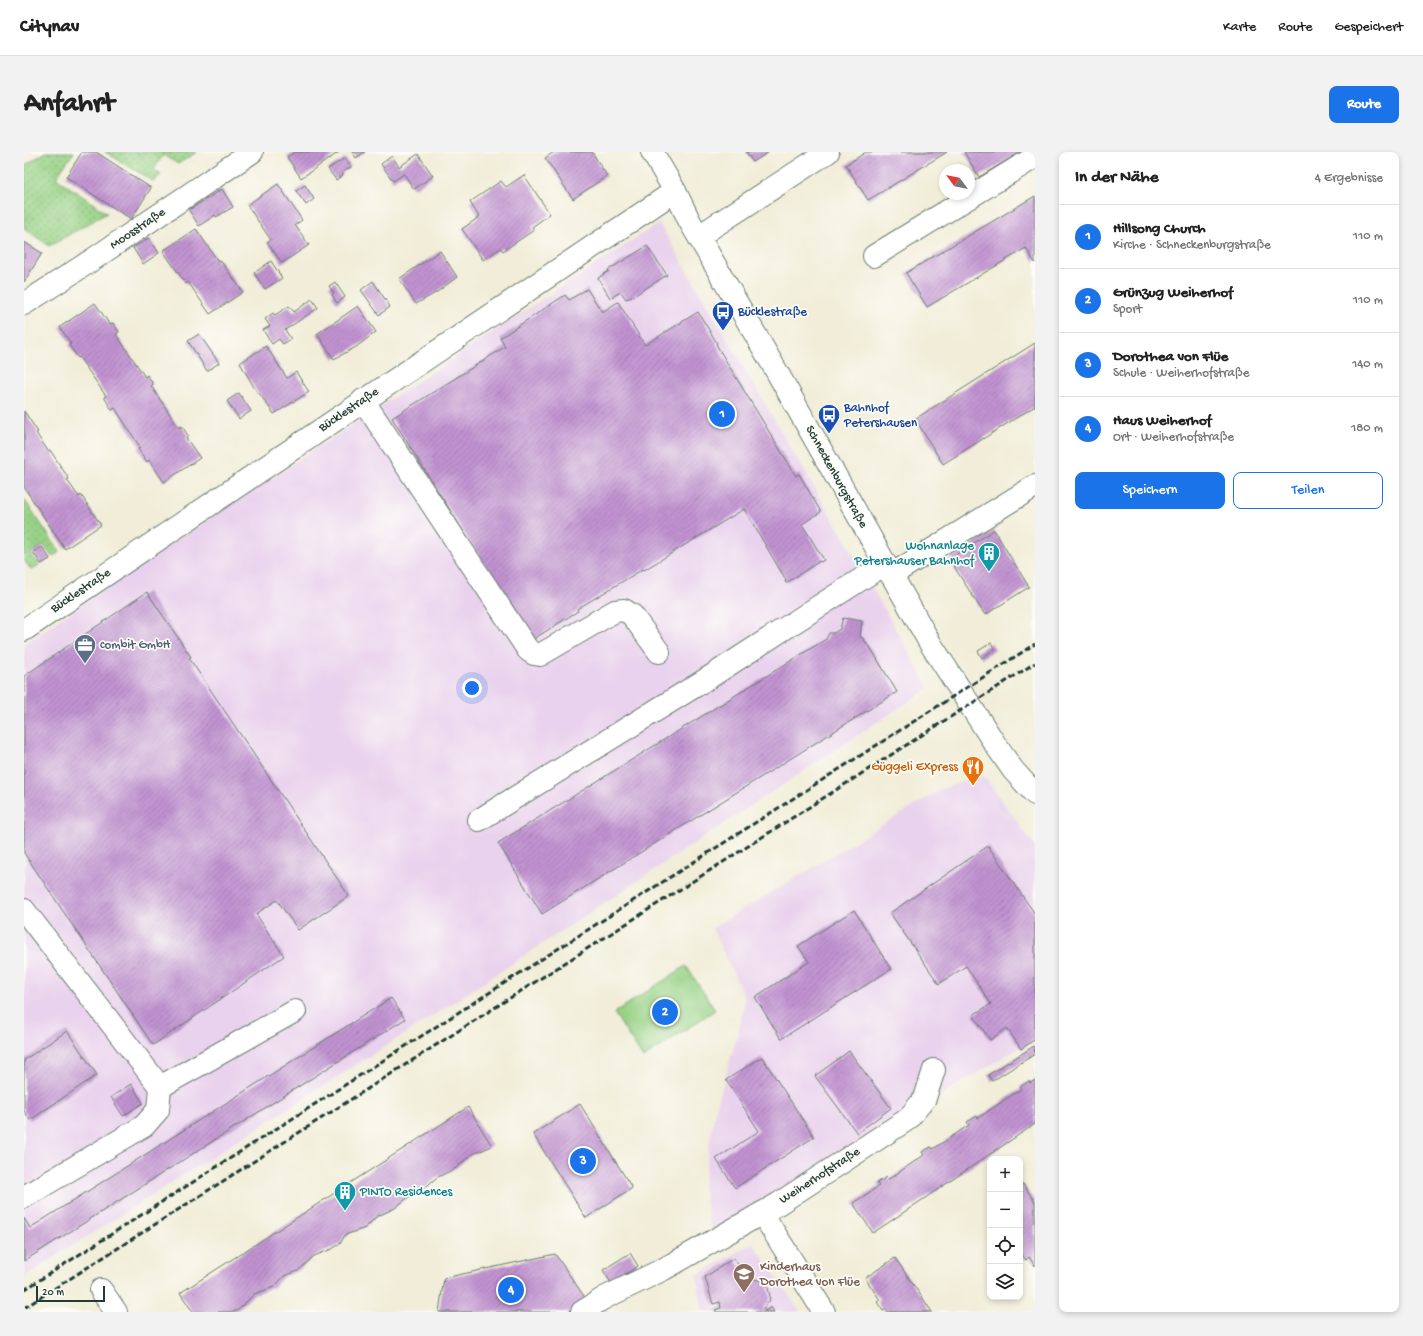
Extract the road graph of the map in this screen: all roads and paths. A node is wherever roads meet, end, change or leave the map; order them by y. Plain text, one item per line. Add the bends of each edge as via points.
1 (252, 152) edge
2 (652, 152) edge
3 (828, 152) edge
4 (1035, 157) edge
5 (675, 191) junction
6 (699, 236) junction
7 (874, 256) dead end
8 (24, 304) edge
9 (363, 400) junction
10 (1035, 486) edge
11 (888, 570) junction
12 (24, 630) edge
13 (659, 652) dead end
14 (1035, 794) edge
15 (479, 820) dead end
16 (24, 910) edge
17 (295, 1011) dead end
18 (934, 1070) dead end
19 (160, 1087) junction
20 (24, 1197) edge
21 (762, 1213) junction
22 (101, 1290) dead end
23 (116, 1312) edge
24 (582, 1312) edge
25 (824, 1312) edge

1 - 8 street, Moosstraße
2 - 5 street, Schneckenburgstraße
3 - 6 street
4 - 7 street
5 - 6 street, Schneckenburgstraße
5 - 9 street, Bücklestraße
6 - 11 street, Schneckenburgstraße via 774,364
9 - 12 street, Bücklestraße
9 - 13 street via 528,650 540,655 615,611 624,610 632,615
10 - 11 street via 974,525
11 - 14 street, Schneckenburgstraße via 985,730 1013,770
11 - 15 street via 827,600 713,675
16 - 19 street
17 - 19 street
18 - 21 street, Weiherhofstraße via 925,1098 908,1119
19 - 20 street via 158,1110 144,1126
21 - 24 street, Weiherhofstraße
21 - 25 street
22 - 23 street

